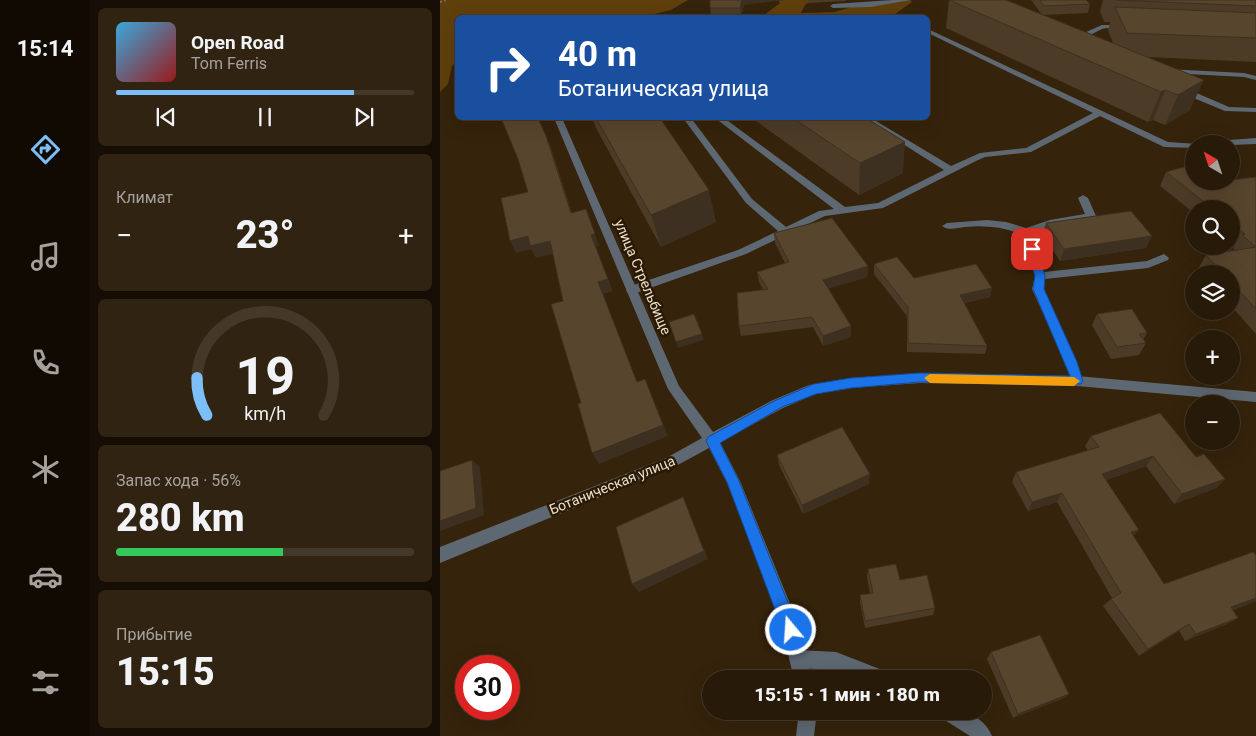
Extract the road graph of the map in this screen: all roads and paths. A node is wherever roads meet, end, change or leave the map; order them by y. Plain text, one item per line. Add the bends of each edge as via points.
1 (447, 0) edge
2 (908, 0) edge
3 (440, 2) edge
4 (833, 6) dead end
5 (1132, 27) edge
6 (930, 32) edge
7 (1075, 45) edge
8 (1161, 71) edge
9 (1256, 78) edge
10 (1178, 88) edge
11 (1256, 110) edge
12 (1099, 113) junction
13 (559, 120) edge
14 (688, 120) edge
15 (722, 120) edge
16 (869, 120) edge
17 (1256, 141) edge
18 (1240, 142) edge
19 (1185, 145) edge
20 (951, 170) junction
21 (1083, 198) dead end
22 (842, 210) junction
23 (947, 226) dead end
24 (784, 231) junction
25 (1026, 232) junction
26 (1164, 258) dead end
27 (1040, 276) junction
28 (632, 290) junction
29 (1077, 381) junction
30 (1256, 397) edge
31 (712, 441) junction
32 (440, 555) edge
33 (798, 659) junction
34 (801, 670) edge
35 (860, 670) edge
36 (807, 720) edge
37 (960, 720) edge
38 (805, 736) edge
39 (983, 736) edge

1 - 3 path
2 - 4 street
5 - 7 street via 1098,28 1067,42
6 - 12 street
8 - 9 street
10 - 11 street via 1228,109
12 - 19 street via 1167,145
12 - 20 street via 1028,150 983,155
13 - 28 street, улица Стрельбище
14 - 24 street via 749,201
15 - 22 street
16 - 20 street
17 - 18 street
20 - 22 street via 880,206
21 - 25 street via 1092,216 1041,224
22 - 24 street via 823,213
23 - 25 street via 981,222 1008,224
24 - 28 street via 742,252
25 - 27 street
26 - 27 street via 1148,264
27 - 29 street via 1038,289
28 - 31 street, улица Стрельбище via 674,389
29 - 30 street, Ботаническая улица
29 - 31 street, Ботаническая улица via 920,378 814,389 778,404
31 - 32 street, Ботаническая улица via 671,462
31 - 33 street, улица Стрельбище via 733,481 787,616
33 - 34 street, улица Стрельбище
33 - 35 street via 836,661
36 - 38 street
37 - 39 street

